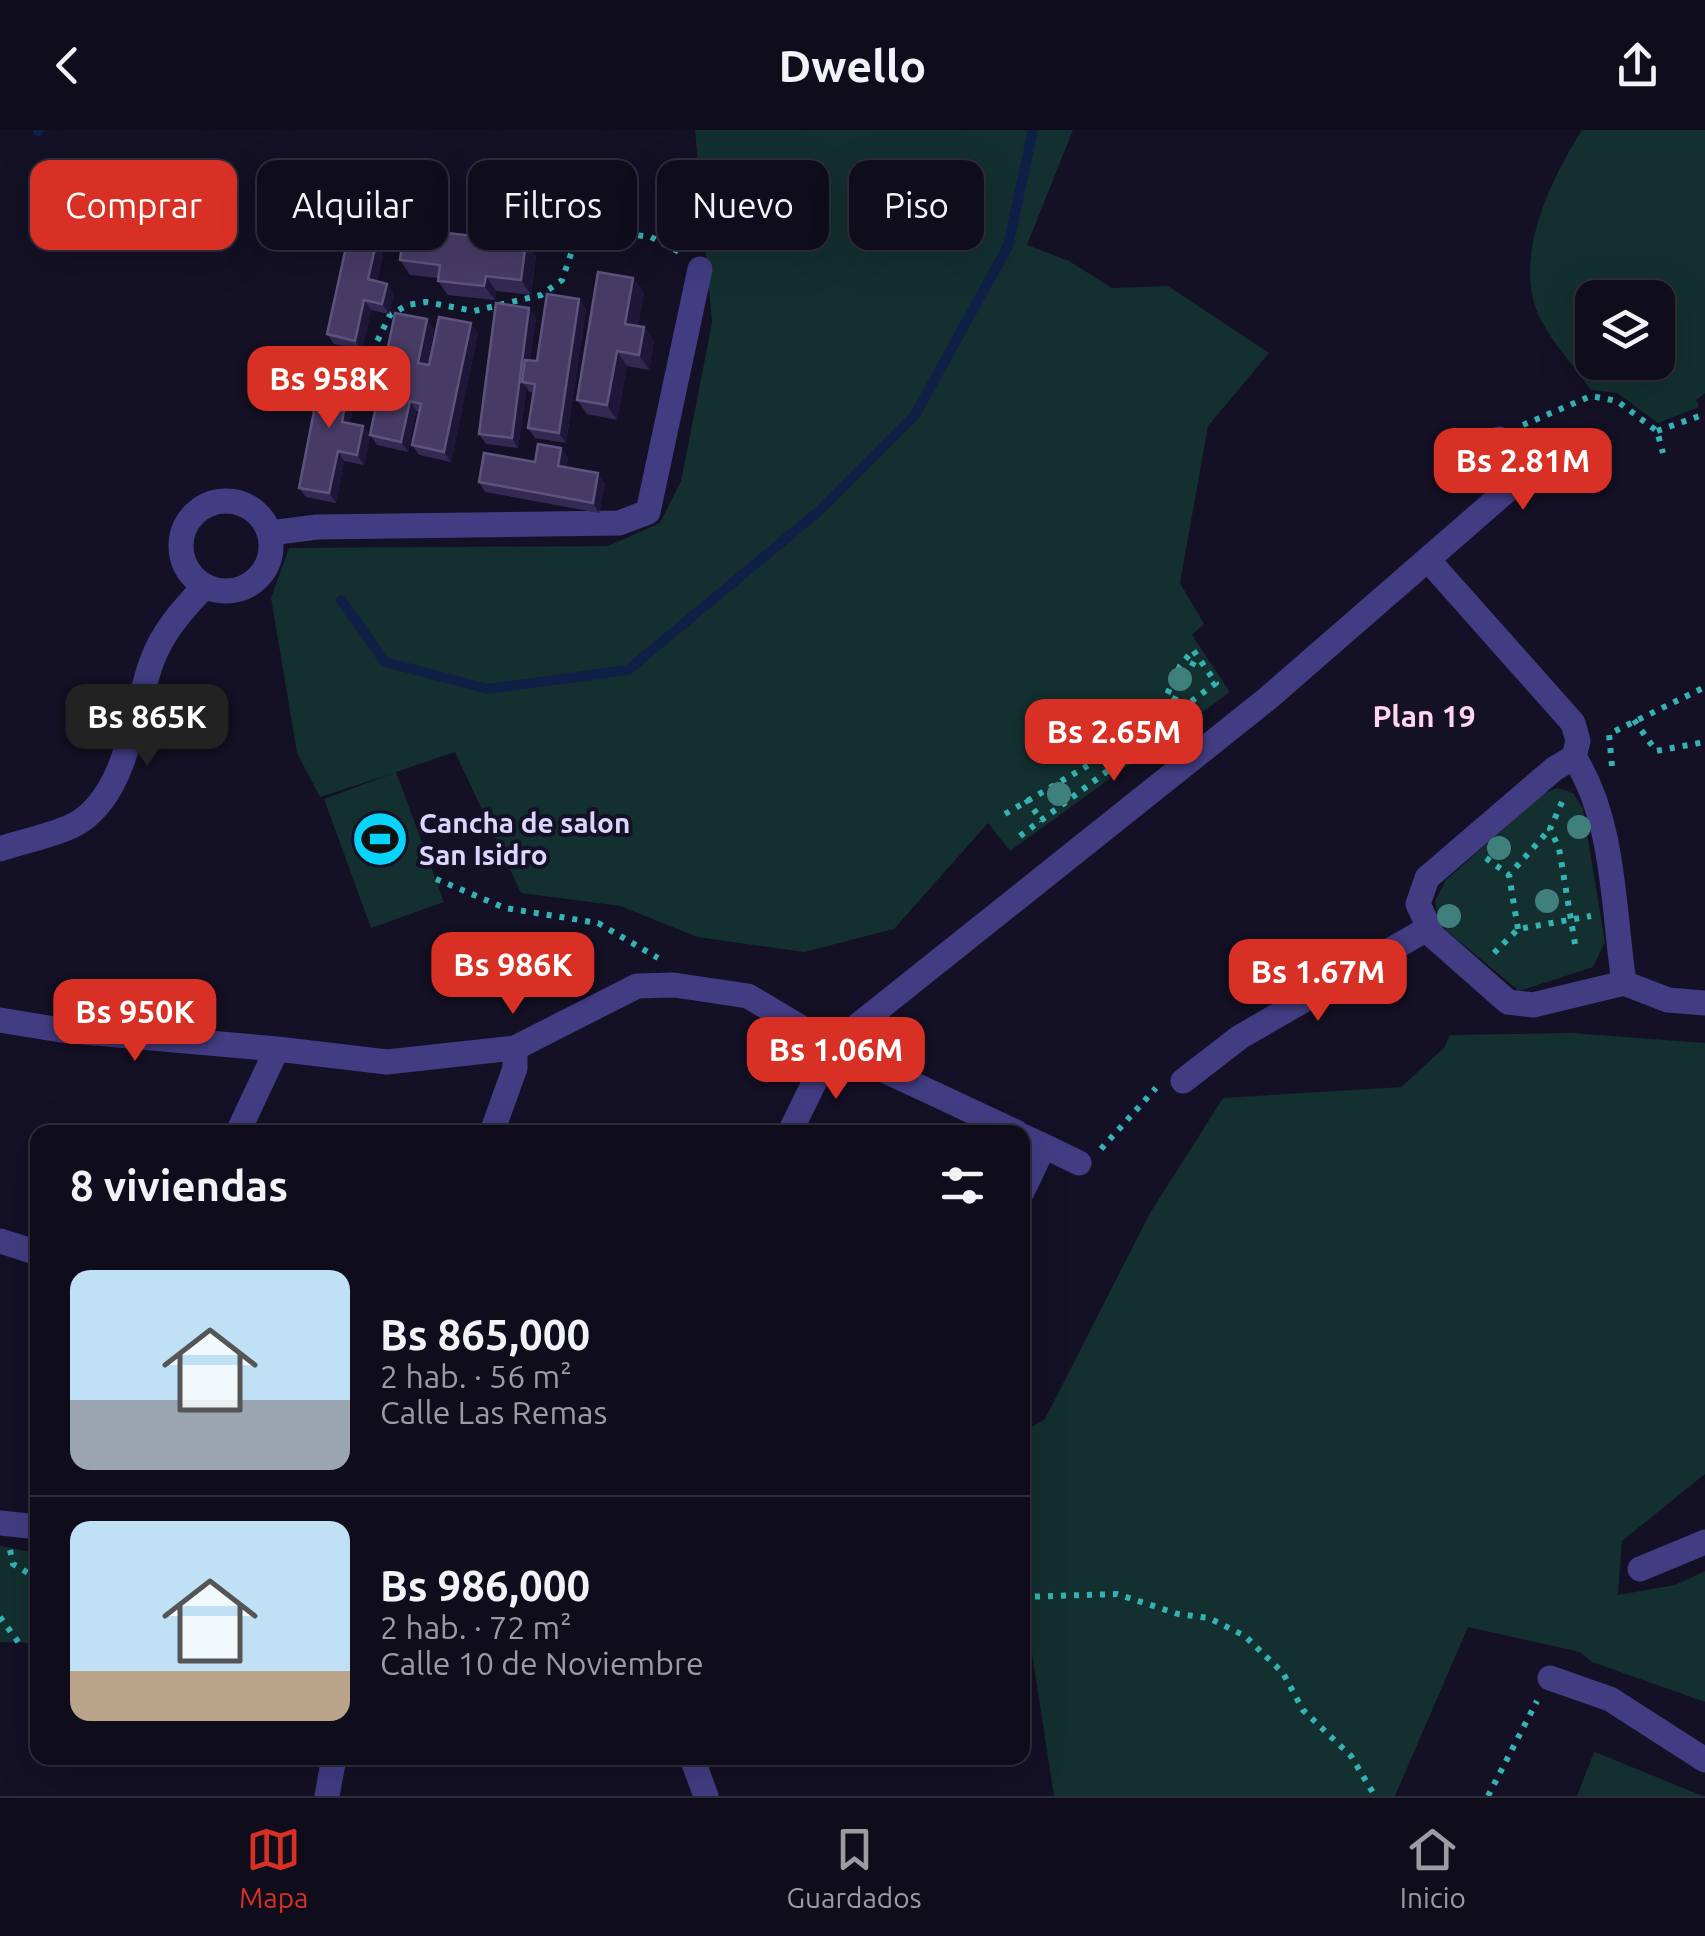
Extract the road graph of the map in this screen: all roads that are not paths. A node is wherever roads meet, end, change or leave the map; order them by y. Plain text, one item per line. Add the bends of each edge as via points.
1 (700, 268) road end
2 (1499, 439) road end
3 (270, 533) junction
4 (1429, 560) junction
5 (204, 586) junction
6 (1574, 757) junction
7 (0, 849) edge
8 (1428, 929) junction
9 (1624, 983) junction
10 (0, 1000) edge
11 (1705, 1003) edge
12 (10, 1022) edge
13 (832, 1046) junction
14 (515, 1048) junction
15 (278, 1049) junction
16 (1183, 1082) road end
17 (241, 1125) edge
18 (495, 1125) edge
19 (793, 1125) edge
20 (1000, 1125) edge
21 (1030, 1139) edge
22 (1079, 1163) road end
23 (0, 1241) edge
24 (30, 1250) edge
25 (0, 1523) edge
26 (30, 1525) edge
27 (1705, 1542) edge
28 (1640, 1569) dead end
29 (1550, 1678) road end
30 (1705, 1760) edge
31 (333, 1765) edge
32 (695, 1765) edge
33 (327, 1796) edge
34 (706, 1796) edge

1 - 3 street via 648,512 620,523
2 - 4 street via 1512,486
3 - 5 street via 272,548 261,576 234,591
3 - 5 street via 240,502 198,511 181,550
4 - 6 street via 1573,724
4 - 13 street via 1267,699
5 - 7 street via 172,621 153,659 117,772 98,806 74,825
6 - 8 street via 1427,878 1418,904
6 - 9 street via 1600,814
8 - 9 street via 1508,1002 1533,1005
8 - 16 street via 1240,1037
9 - 11 street via 1668,1000
10 - 12 street via 14,1008
12 - 15 street
13 - 14 street via 748,996 674,985 622,992
13 - 19 street
13 - 20 street
14 - 15 street via 387,1062
14 - 18 street via 516,1068
15 - 17 street
21 - 22 street
23 - 24 street
25 - 26 street
27 - 28 street
29 - 30 street via 1610,1699
31 - 33 street
32 - 34 street

